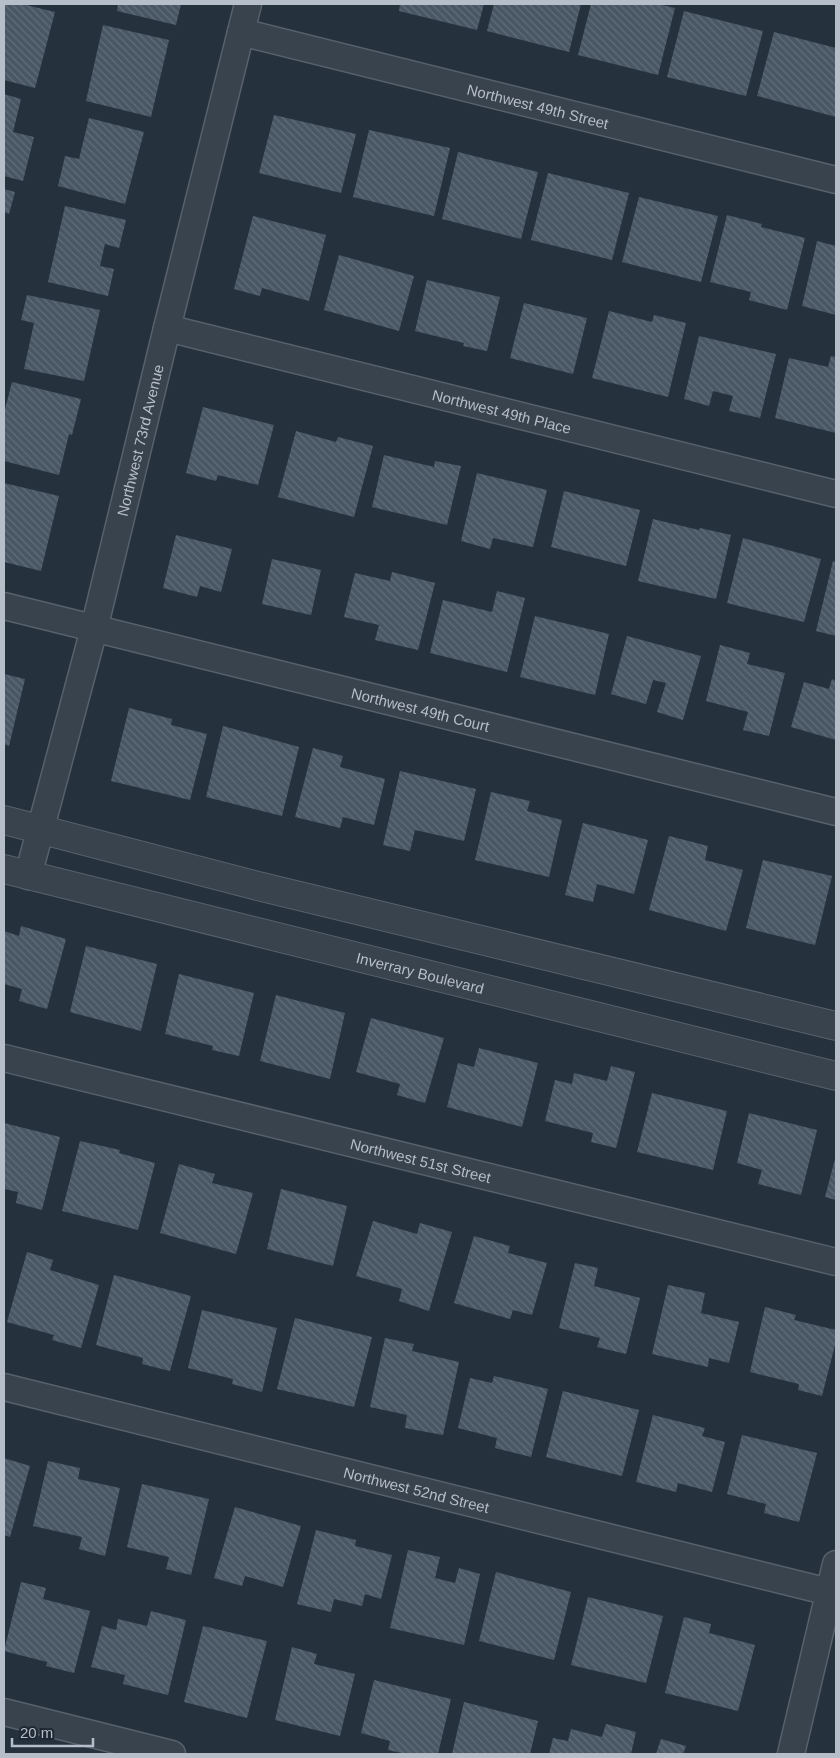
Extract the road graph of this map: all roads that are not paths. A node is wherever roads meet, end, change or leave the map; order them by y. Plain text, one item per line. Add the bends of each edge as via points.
1 (248, 4) edge
2 (241, 32) junction
3 (836, 180) edge
4 (166, 328) junction
5 (836, 494) edge
6 (4, 606) edge
7 (94, 629) junction
8 (836, 812) edge
9 (4, 820) edge
10 (40, 830) junction
11 (16, 873) edge
12 (836, 1026) edge
13 (4, 1058) edge
14 (836, 1076) edge
15 (836, 1262) edge
16 (4, 1387) edge
17 (836, 1564) edge
18 (829, 1592) junction
19 (4, 1712) edge
20 (172, 1754) edge
21 (791, 1754) edge

1 - 2 street, Northwest 73rd Avenue
2 - 3 street, Northwest 49th Street
2 - 4 street, Northwest 73rd Avenue
4 - 5 street, Northwest 49th Place
4 - 7 street, Northwest 73rd Avenue
6 - 7 street, Northwest 49th Court
7 - 8 street, Northwest 49th Court
7 - 10 street, Northwest 73rd Avenue
9 - 10 street
10 - 11 street, Northwest 73rd Avenue
10 - 12 street
11 - 14 street, Inverrary Boulevard
13 - 15 street, Northwest 51st Street
16 - 18 street, Northwest 52nd Street
17 - 18 street
18 - 21 street
19 - 20 street

